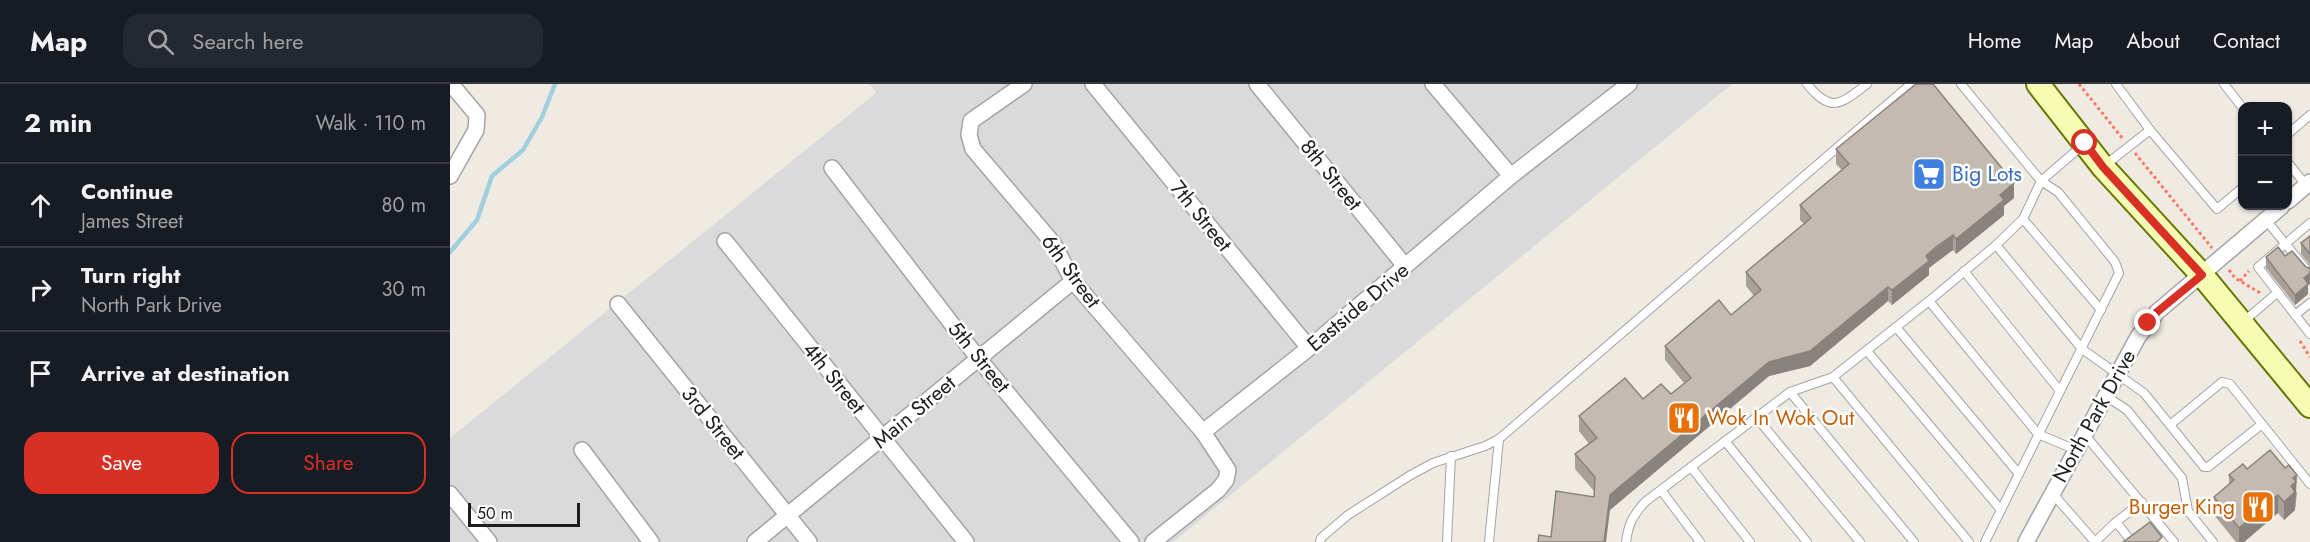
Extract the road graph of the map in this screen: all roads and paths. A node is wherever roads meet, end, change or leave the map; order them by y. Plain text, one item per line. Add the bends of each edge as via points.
1 (452, 84) edge
2 (1024, 84) edge
3 (1093, 84) edge
4 (1257, 84) edge
5 (1433, 84) edge
6 (1629, 84) edge
7 (1807, 84) edge
8 (1867, 84) edge
9 (1911, 84) edge
10 (1961, 84) edge
11 (2038, 84) edge
12 (2079, 84) edge
13 (2116, 84) edge
14 (2224, 84) edge
15 (1612, 89) edge
16 (2238, 102) edge
17 (2310, 115) edge
18 (2150, 130) junction
19 (2292, 131) edge
20 (2085, 143) junction
21 (2128, 146) junction
22 (2103, 167) junction
23 (2292, 167) edge
24 (832, 168) dead end
25 (450, 176) edge
26 (1510, 176) junction
27 (2041, 181) junction
28 (2308, 183) edge
29 (2238, 191) edge
30 (2292, 197) edge
31 (2277, 210) edge
32 (2024, 219) junction
33 (2266, 220) junction
34 (2310, 223) edge
35 (725, 242) dead end
36 (2285, 243) junction
37 (1996, 245) junction
38 (2220, 259) junction
39 (1405, 266) junction
40 (1964, 271) junction
41 (2310, 274) edge
42 (2202, 275) junction
43 (1073, 281) junction
44 (2277, 292) junction
45 (2267, 300) junction
46 (1929, 301) junction
47 (2310, 303) edge
48 (618, 304) dead end
49 (2101, 310) junction
50 (2295, 315) junction
51 (2242, 323) junction
52 (1896, 327) junction
53 (2309, 332) edge
54 (2298, 338) dead end
55 (1309, 348) junction
56 (2082, 349) junction
57 (1867, 351) junction
58 (2310, 357) edge
59 (978, 358) junction
60 (2118, 374) junction
61 (1833, 377) junction
62 (2060, 391) junction
63 (1790, 392) junction
64 (2106, 396) junction
65 (2310, 406) edge
66 (1756, 417) junction
67 (2262, 424) junction
68 (2170, 425) junction
69 (1203, 432) junction
70 (2038, 434) junction
71 (2085, 434) junction
72 (882, 439) junction
73 (1499, 439) junction
74 (1725, 441) junction
75 (582, 450) dead end
76 (2076, 450) junction
77 (1451, 456) junction
78 (1691, 467) junction
79 (2019, 474) junction
80 (2310, 484) edge
81 (1660, 490) junction
82 (2052, 493) junction
83 (450, 494) edge
84 (2142, 502) junction
85 (2001, 510) junction
86 (788, 516) junction
87 (2116, 522) junction
88 (2028, 541) edge
89 (489, 542) edge
90 (651, 542) edge
91 (755, 542) edge
92 (808, 542) edge
93 (966, 542) edge
94 (1131, 542) edge
95 (1153, 542) edge
96 (1320, 542) edge
97 (1447, 542) edge
98 (1489, 542) edge
99 (1626, 542) edge
100 (1701, 542) edge
101 (1750, 542) edge
102 (1807, 542) edge
103 (1860, 542) edge
104 (1914, 542) edge
105 (1969, 542) edge
106 (1985, 542) edge
107 (2095, 542) edge
108 (2132, 542) edge
109 (2174, 542) edge
110 (2213, 542) edge

1 - 25 street via 477,115 476,130
2 - 43 street, 6th Street via 971,121 969,135 973,149 1053,243
3 - 55 street, 7th Street
4 - 39 street, 8th Street
5 - 26 street
6 - 15 street, Eastside Drive
7 - 8 lane via 1821,100 1836,104
9 - 73 lane
10 - 27 lane
11 - 20 street
12 - 21 path
13 - 18 lane
14 - 16 lane
15 - 26 street, Eastside Drive
17 - 19 lane
18 - 21 lane
18 - 29 lane via 2217,209
20 - 22 street
20 - 27 lane
21 - 22 lane
21 - 38 path
22 - 42 street
23 - 28 lane
24 - 59 street, 5th Street
26 - 39 street, Eastside Drive
27 - 32 lane
27 - 49 lane via 2058,192 2115,262 2119,273
28 - 30 street
31 - 33 street, North Park Drive
32 - 37 lane
32 - 49 lane
33 - 36 lane
33 - 38 street, North Park Drive
34 - 36 lane
35 - 72 street, 4th Street
36 - 41 lane
36 - 44 lane via 2258,267
37 - 40 lane
37 - 56 lane
38 - 42 street, North Park Drive
38 - 45 path via 2235,278
39 - 55 street, Eastside Drive
40 - 46 lane
40 - 62 lane
42 - 51 street
42 - 60 street, North Park Drive via 2157,312
43 - 59 street, Main Street
43 - 69 street, 6th Street
44 - 45 lane
44 - 50 lane
45 - 51 lane
46 - 52 lane
46 - 70 lane
47 - 50 lane
48 - 86 street, 3rd Street
49 - 56 lane
50 - 53 lane
51 - 65 street
52 - 57 lane
52 - 79 lane
54 - 58 path
55 - 69 street, Eastside Drive
56 - 60 lane
56 - 62 lane
57 - 61 lane
57 - 85 lane
59 - 72 street, Main Street
59 - 94 street, 5th Street
60 - 64 street, North Park Drive
60 - 68 lane via 2144,393
61 - 63 lane
61 - 105 lane
62 - 70 lane
63 - 66 lane
63 - 104 lane
64 - 71 street, North Park Drive
64 - 110 lane via 2127,410 2182,478 2188,510
66 - 74 lane
66 - 103 lane
67 - 68 lane via 2208,467
67 - 68 lane via 2230,384 2222,382
67 - 80 lane
69 - 95 street via 1228,470 1226,480
70 - 76 lane
70 - 79 lane
71 - 76 street, North Park Drive
71 - 84 lane
72 - 86 street, Main Street
72 - 93 street, 4th Street
73 - 77 lane
73 - 98 lane
74 - 78 lane
74 - 102 lane
75 - 90 street
76 - 82 street, North Park Drive
77 - 96 lane via 1409,476 1348,515
77 - 97 lane
78 - 81 lane
78 - 101 lane
79 - 85 lane
81 - 99 lane via 1634,514
81 - 100 lane
82 - 88 street, North Park Drive
82 - 107 lane
83 - 89 street
84 - 87 lane
84 - 109 lane
85 - 106 lane
86 - 91 street, Main Street
86 - 92 street, 3rd Street
87 - 107 lane
87 - 108 lane

